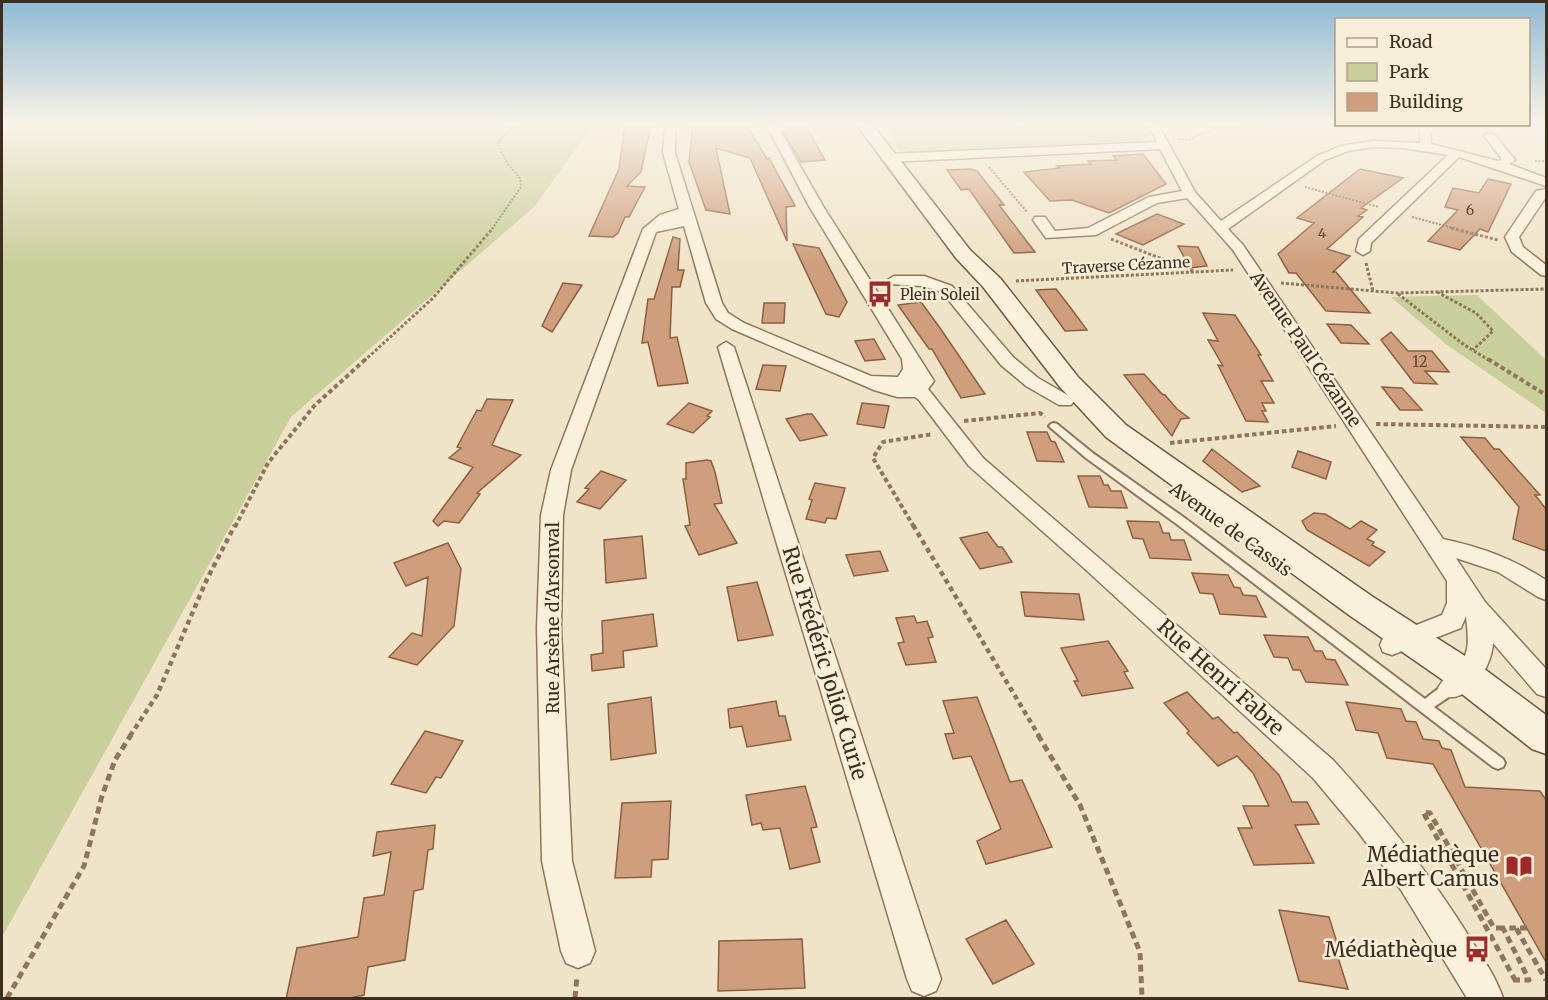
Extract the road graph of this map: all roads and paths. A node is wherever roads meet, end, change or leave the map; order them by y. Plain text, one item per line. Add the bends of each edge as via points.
1 (514, 171) edge
2 (674, 171) edge
3 (797, 171) edge
4 (898, 171) edge
5 (992, 171) edge
6 (1180, 171) edge
7 (1305, 171) edge
8 (1439, 171) edge
9 (1523, 171) edge
10 (1546, 182) edge
11 (1546, 193) edge
12 (1190, 194) junction
13 (687, 216) junction
14 (1035, 218) joint
15 (1220, 228) junction
16 (1091, 232) junction
17 (1362, 251) joint
18 (963, 254) junction
19 (1197, 272) junction
20 (1546, 272) edge
21 (1256, 275) junction
22 (1002, 282) junction
23 (864, 283) junction
24 (1546, 289) edge
25 (1373, 291) junction
26 (1437, 292) junction
27 (1397, 293) junction
28 (729, 321) junction
29 (748, 331) junction
30 (726, 347) junction
31 (1473, 350) junction
32 (911, 376) junction
33 (1049, 389) junction
34 (1546, 395) edge
35 (956, 422) dead end
36 (942, 432) dead end
37 (1438, 546) junction
38 (1458, 576) junction
39 (1546, 591) edge
40 (1477, 608) junction
41 (1400, 641) junction
42 (1458, 682) junction
43 (1546, 686) edge
44 (1424, 707) junction
45 (1546, 737) edge
46 (1546, 757) edge
47 (1498, 763) dead end
48 (1503, 928) junction
49 (1516, 928) junction
50 (1527, 928) dead end
51 (578, 951) dead end
52 (924, 979) dead end
53 (1515, 980) junction
54 (1546, 980) edge
55 (1482, 990) edge
56 (7, 999) edge
57 (1142, 999) edge

1 - 56 path via 521,187 485,240 433,298 315,405 268,463 207,579 157,695 115,760 84,866
2 - 13 street
3 - 23 street, Rue Henri Fabre
4 - 18 main road, Avenue de Cassis
5 - 14 path
6 - 12 street, Avenue Paul Cézanne
7 - 15 street
8 - 17 street via 1364,242
9 - 10 street
11 - 20 street via 1540,194 1512,237 1517,249
12 - 15 street, Avenue Paul Cézanne
12 - 16 street via 1154,200
13 - 28 street via 714,303
13 - 51 street, Rue Arsène d'Arsonval via 665,218 650,229 561,470 552,515 549,628 557,861
14 - 16 street via 1051,235
15 - 21 street, Avenue Paul Cézanne
16 - 19 path
17 - 25 path
18 - 22 main road, Avenue de Cassis
18 - 33 main road, Avenue de Cassis via 978,285
19 - 21 path, Traverse Cézanne
19 - 22 path, Traverse Cézanne
21 - 25 path, Traverse Cézanne
21 - 37 street, Avenue Paul Cézanne
22 - 33 main road, Avenue de Cassis
23 - 32 street, Rue Henri Fabre
23 - 33 street via 924,281 947,289 1000,354
24 - 26 path, Traverse Cézanne
25 - 27 path, Traverse Cézanne
26 - 27 path, Traverse Cézanne
26 - 31 path via 1492,328
27 - 31 path
28 - 29 street
28 - 30 street, Rue Frédéric Joliot Curie via 720,337
29 - 30 street
29 - 32 street via 892,391 906,392
30 - 52 street, Rue Frédéric Joliot Curie
31 - 34 path
32 - 55 street, Rue Henri Fabre via 976,462 1323,769 1405,866
33 - 35 path via 1040,413
33 - 41 main road, Avenue de Cassis via 1092,428
33 - 41 main road, Avenue de Cassis via 1101,418
33 - 44 lane via 1090,456
36 - 57 path via 884,442 873,458 1080,805 1140,952
37 - 38 street, Avenue Paul Cézanne
37 - 39 street via 1506,566
38 - 40 street, Avenue Paul Cézanne
38 - 41 street via 1459,603 1452,621
40 - 42 street, Avenue Paul Cézanne via 1482,652
40 - 43 street, Avenue Paul Cézanne
41 - 42 main road, Avenue de Cassis
42 - 44 lane
42 - 45 main road, Avenue de Cassis
42 - 46 main road, Avenue de Cassis
44 - 47 lane
48 - 49 path
48 - 53 path via 1529,980
48 - 53 path via 1494,928 1430,813 1423,812
49 - 50 path
49 - 54 path
53 - 55 path

